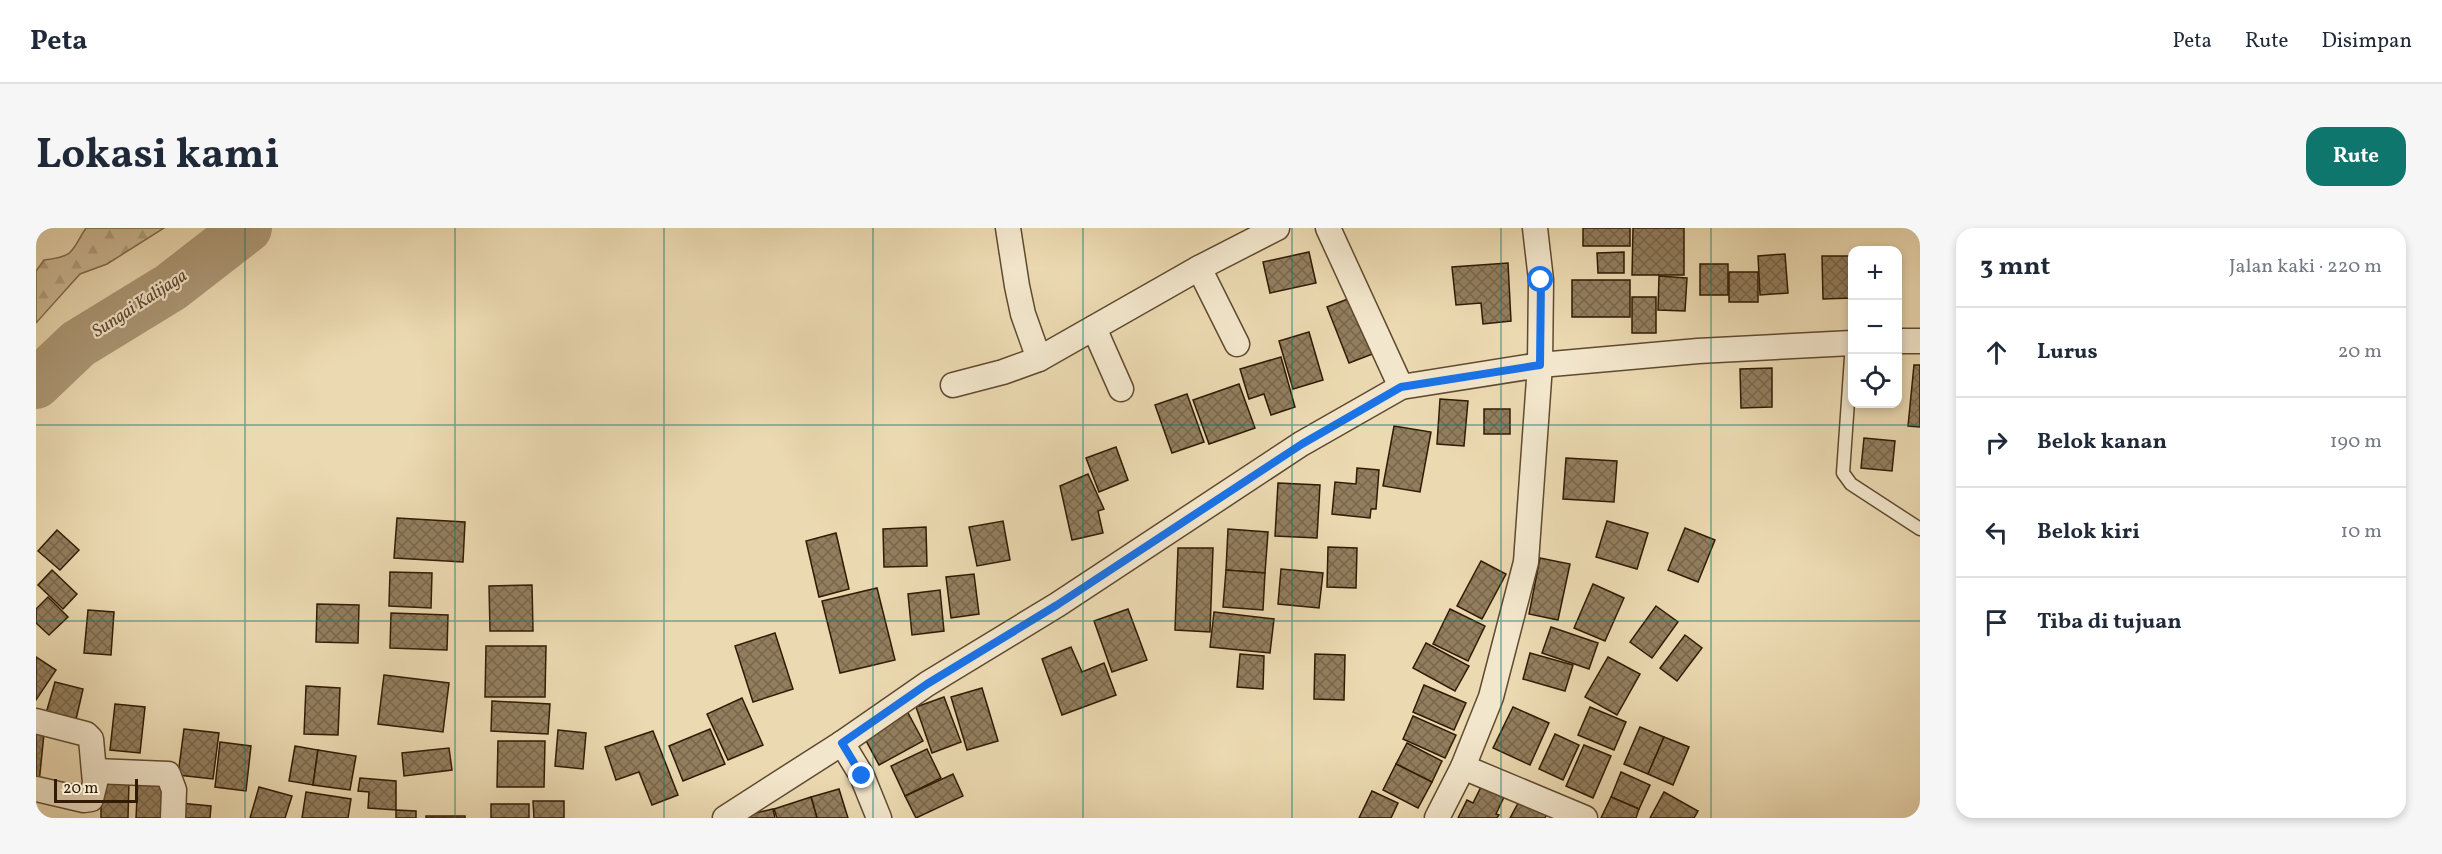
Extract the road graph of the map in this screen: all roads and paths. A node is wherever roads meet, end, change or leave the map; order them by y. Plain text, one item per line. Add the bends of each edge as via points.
1 (1008, 228) edge
2 (1277, 228) edge
3 (1328, 228) edge
4 (1535, 228) edge
5 (1199, 268) junction
6 (1094, 328) junction
7 (1902, 341) edge
8 (1920, 341) edge
9 (1848, 343) edge
10 (1237, 344) dead end
11 (1851, 354) edge
12 (1039, 359) junction
13 (1540, 365) junction
14 (953, 385) dead end
15 (1401, 387) junction
16 (1121, 389) dead end
17 (1920, 529) edge
18 (36, 721) edge
19 (842, 743) junction
20 (1463, 767) junction
21 (95, 771) junction
22 (36, 789) edge
23 (173, 818) edge
24 (724, 818) edge
25 (879, 818) edge
26 (1437, 818) edge
27 (1585, 818) edge

1 - 12 street via 1021,304
2 - 5 street
3 - 15 street
4 - 13 street via 1541,280
5 - 6 street
5 - 10 street
6 - 12 street
6 - 16 street
7 - 8 street
9 - 13 street
11 - 17 lane via 1843,472 1851,484
12 - 14 street
13 - 15 street
13 - 20 street via 1526,562 1491,698
15 - 19 street via 1302,444 1057,605 927,684
18 - 21 street via 86,734
19 - 24 street
19 - 25 street via 862,776
20 - 26 street
20 - 27 street
21 - 22 street via 91,799
21 - 23 street via 168,774 174,790

